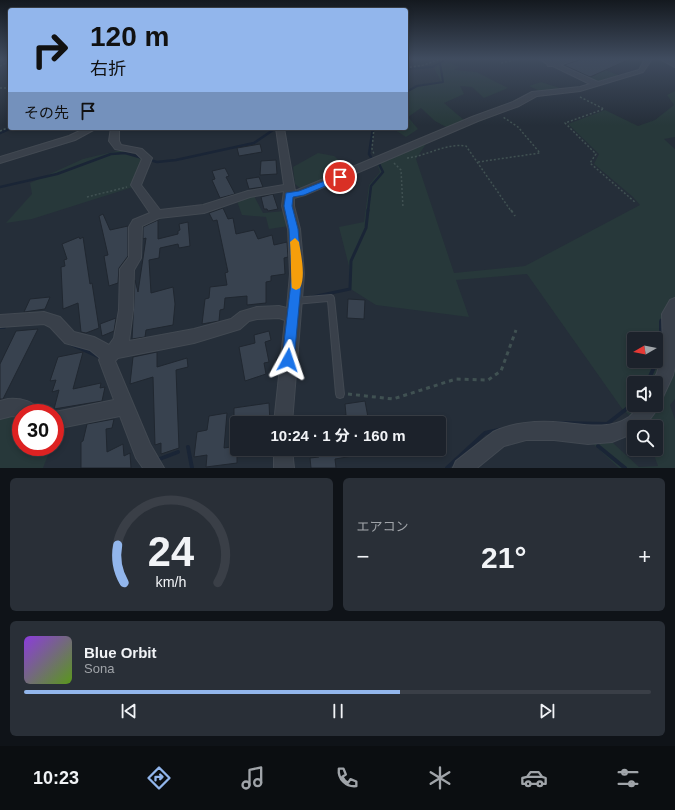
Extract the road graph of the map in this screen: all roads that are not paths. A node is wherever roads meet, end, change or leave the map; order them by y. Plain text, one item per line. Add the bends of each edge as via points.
1 (590, 81) edge
2 (608, 81) edge
3 (597, 84) junction
4 (89, 130) edge
5 (115, 130) edge
6 (280, 130) edge
7 (0, 160) edge
8 (289, 191) junction
9 (157, 214) junction
10 (675, 304) edge
11 (293, 308) junction
12 (0, 321) edge
13 (112, 352) junction
14 (663, 379) edge
15 (340, 394) road end
16 (124, 407) junction
17 (12, 408) edge
18 (0, 410) edge
19 (645, 412) edge
20 (284, 416) edge
21 (64, 418) edge
22 (283, 456) edge
23 (154, 468) edge
24 (284, 468) edge
25 (463, 468) edge

1 - 3 street
2 - 3 street
3 - 8 street via 569,91 535,94 301,193
4 - 7 street via 72,138
5 - 9 street via 114,141 118,148 139,151 146,160 136,185
6 - 8 street
8 - 9 street via 248,194 204,209
8 - 11 street via 288,206 294,229 297,274
9 - 13 street via 137,223 135,227 135,258 127,269 126,310 121,341
10 - 14 street via 669,314 671,351
11 - 13 street via 245,316 235,324 194,336
11 - 15 lane via 331,298
11 - 20 street
12 - 13 street via 44,318 55,322 70,338 94,344 104,352
13 - 16 street via 106,360
16 - 21 street
16 - 23 street via 143,451
17 - 18 street
19 - 25 street via 636,423 612,434 526,431 499,438
22 - 24 street

